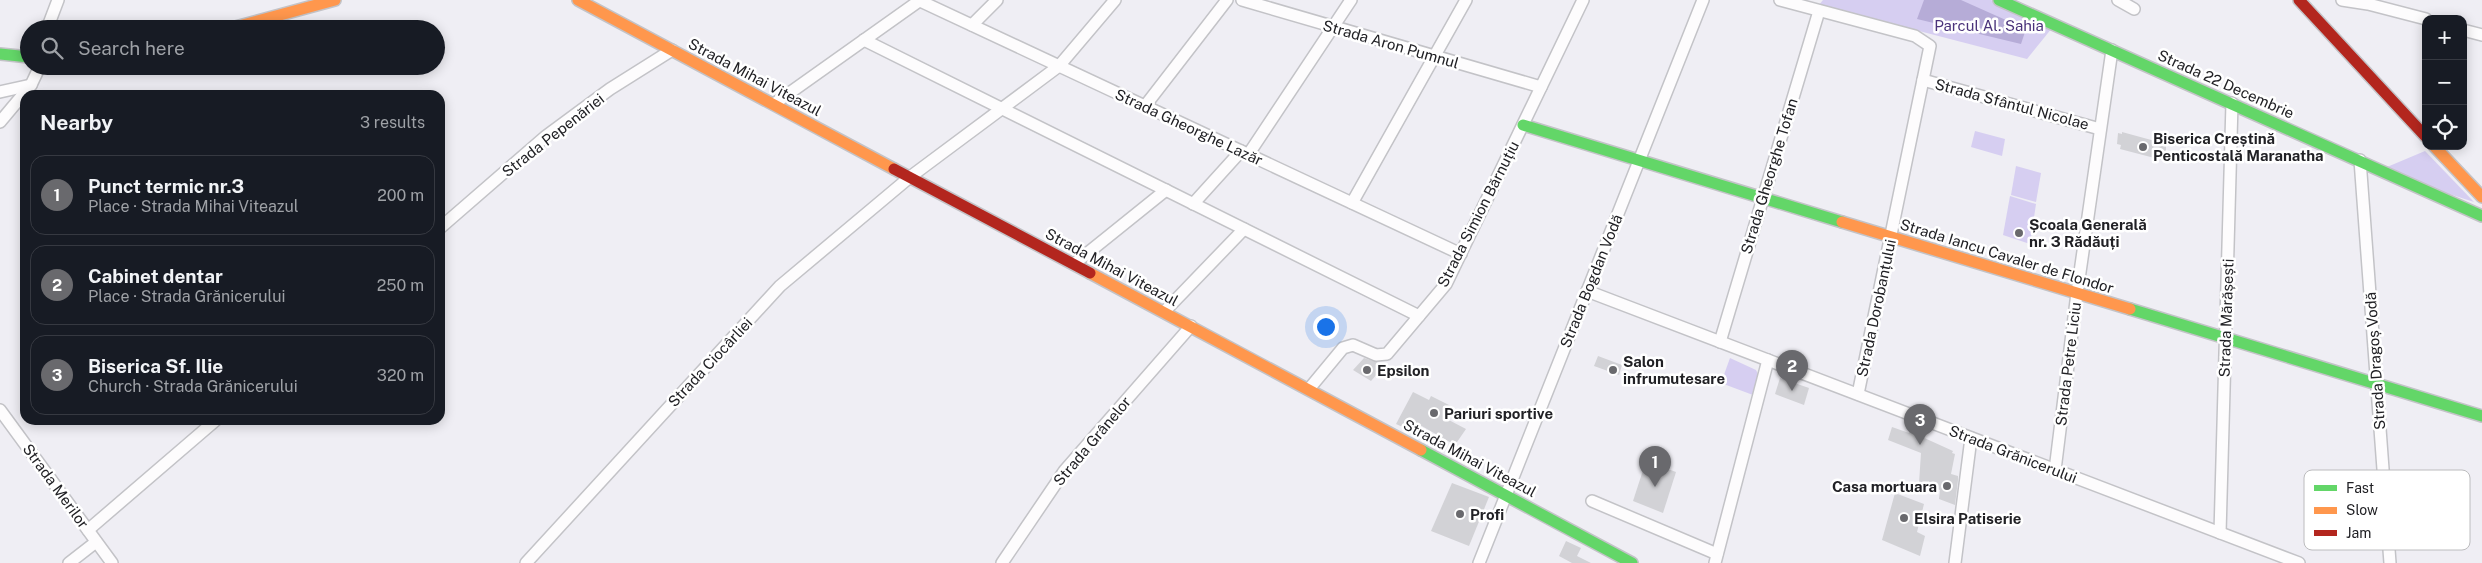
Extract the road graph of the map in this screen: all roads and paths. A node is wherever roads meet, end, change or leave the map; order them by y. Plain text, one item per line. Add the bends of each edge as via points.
1 (58, 0) edge
2 (335, 0) edge
3 (578, 0) edge
4 (918, 0) edge
5 (997, 0) edge
6 (1115, 0) edge
7 (1227, 0) edge
8 (1242, 0) edge
9 (1351, 0) edge
10 (1466, 0) edge
11 (1583, 0) edge
12 (1703, 0) edge
13 (1780, 0) edge
14 (1999, 0) edge
15 (2118, 0) edge
16 (2299, 0) edge
17 (2342, 0) edge
18 (2369, 0) edge
19 (2134, 9) dead end
20 (1819, 11) junction
21 (2423, 15) edge
22 (2422, 18) edge
23 (50, 20) edge
24 (261, 20) edge
25 (972, 25) junction
26 (1333, 27) junction
27 (2467, 27) edge
28 (2467, 31) edge
29 (2482, 31) edge
30 (2482, 35) edge
31 (864, 40) junction
32 (672, 50) junction
33 (2112, 50) junction
34 (0, 54) edge
35 (20, 56) edge
36 (1435, 56) junction
37 (1059, 66) junction
38 (35, 75) edge
39 (1923, 80) junction
40 (30, 85) junction
41 (1541, 87) junction
42 (26, 90) edge
43 (0, 92) edge
44 (20, 97) edge
45 (2232, 103) junction
46 (774, 104) junction
47 (1145, 106) junction
48 (1001, 108) junction
49 (0, 122) edge
50 (1523, 125) junction
51 (2100, 128) junction
52 (2422, 134) edge
53 (2438, 150) edge
54 (1245, 153) junction
55 (1640, 160) junction
56 (2360, 160) junction
57 (2462, 176) junction
58 (910, 177) junction
59 (1166, 190) junction
60 (2482, 190) edge
61 (2439, 196) junction
62 (2482, 197) edge
63 (1763, 198) junction
64 (1352, 203) junction
65 (1193, 204) junction
66 (2482, 210) edge
67 (2482, 216) edge
68 (445, 224) edge
69 (1244, 229) junction
70 (1890, 236) junction
71 (1460, 254) junction
72 (1074, 264) junction
73 (1587, 291) junction
74 (2077, 293) junction
75 (1164, 312) junction
76 (1419, 316) junction
77 (1191, 326) junction
78 (2225, 338) junction
79 (1720, 342) junction
80 (1768, 360) junction
81 (2376, 383) junction
82 (1309, 389) junction
83 (1858, 394) junction
84 (0, 410) edge
85 (2482, 416) edge
86 (210, 425) edge
87 (1971, 438) junction
88 (2055, 470) junction
89 (2383, 470) edge
90 (1506, 494) junction
91 (1592, 502) dead end
92 (88, 530) junction
93 (2220, 533) junction
94 (96, 542) junction
95 (2389, 550) edge
96 (1716, 558) edge
97 (70, 563) edge
98 (112, 563) edge
99 (526, 563) edge
100 (1002, 563) edge
101 (1479, 563) edge
102 (1632, 563) edge
103 (1955, 563) edge
104 (2299, 563) edge
105 (2390, 563) edge

1 - 23 street
2 - 24 street
3 - 32 street, Strada Mihai Viteazul
4 - 25 street, Strada Gheorghe Lazăr
4 - 31 street
5 - 25 street
6 - 37 street, Strada Ciocârliei
7 - 47 street
8 - 26 street, Strada Aron Pumnul
9 - 26 street
10 - 36 street
11 - 41 street, Strada Simion Bărnuțiu
12 - 55 street, Strada Bogdan Vodă
13 - 20 street
14 - 33 street, Strada 22 Decembrie
15 - 19 street
16 - 52 street
17 - 22 street
18 - 21 street
20 - 39 street, Strada Dorobanțului via 1915,36 1930,46
20 - 63 street, Strada Gheorghe Tofan
25 - 37 street, Strada Gheorghe Lazăr
26 - 36 street, Strada Aron Pumnul
26 - 54 street
27 - 29 street
28 - 30 street
31 - 46 street
31 - 48 street
32 - 46 street, Strada Mihai Viteazul
32 - 68 street, Strada Pepenăriei via 610,89 545,137
33 - 45 street, Strada 22 Decembrie
33 - 51 street, Strada Petre Liciu
34 - 35 street
36 - 41 street, Strada Aron Pumnul
36 - 64 street
37 - 47 street, Strada Gheorghe Lazăr
37 - 48 street, Strada Ciocârliei
38 - 40 street
39 - 51 street, Strada Sfântul Nicolae
39 - 70 street, Strada Dorobanțului
40 - 42 street
40 - 43 street
41 - 50 street, Strada Simion Bărnuțiu
44 - 49 street
45 - 56 street, Strada 22 Decembrie
45 - 78 street, Strada Mărășești
46 - 58 street, Strada Mihai Viteazul
47 - 54 street, Strada Gheorghe Lazăr
48 - 58 street, Strada Ciocârliei
48 - 59 street
50 - 55 street, Strada Iancu Cavaler de Flondor
50 - 71 street, Strada Simion Bărnuțiu
51 - 74 street, Strada Petre Liciu
53 - 57 street
54 - 64 street, Strada Gheorghe Lazăr
54 - 65 street
55 - 63 street, Strada Iancu Cavaler de Flondor
55 - 73 street, Strada Bogdan Vodă
56 - 61 street, Strada 22 Decembrie
56 - 81 street, Strada Dragoș Vodă
57 - 60 street
57 - 62 street
58 - 72 street, Strada Mihai Viteazul
58 - 99 street, Strada Ciocârliei via 780,286
59 - 65 street
59 - 72 street
61 - 66 street, Strada 22 Decembrie
61 - 67 street, Strada 22 Decembrie
63 - 70 street, Strada Iancu Cavaler de Flondor
63 - 79 street, Strada Gheorghe Tofan
64 - 71 street, Strada Gheorghe Lazăr
65 - 69 street
69 - 75 street
69 - 76 street
70 - 74 street, Strada Iancu Cavaler de Flondor
70 - 83 street, Strada Dorobanțului
71 - 76 street, Strada Simion Bărnuțiu via 1446,284
72 - 75 street, Strada Mihai Viteazul
73 - 79 street, Strada Grănicerului
73 - 90 street, Strada Bogdan Vodă
74 - 78 street, Strada Iancu Cavaler de Flondor
74 - 88 street, Strada Petre Liciu
75 - 77 street, Strada Mihai Viteazul
76 - 82 street, Strada Simion Bărnuțiu via 1388,354 1376,355 1353,345 1343,348
77 - 82 street, Strada Mihai Viteazul
77 - 100 street, Strada Grânelor via 1065,470
78 - 81 street, Strada Iancu Cavaler de Flondor
78 - 93 street, Strada Mărășești
79 - 80 street, Strada Grănicerului
80 - 83 street, Strada Grănicerului
80 - 96 street
81 - 85 street, Strada Iancu Cavaler de Flondor
81 - 89 street, Strada Dragoș Vodă
82 - 90 street, Strada Mihai Viteazul
83 - 87 street, Strada Grănicerului
84 - 92 street, Strada Merilor
86 - 92 street
87 - 88 street, Strada Grănicerului
87 - 103 street
88 - 93 street, Strada Grănicerului
90 - 101 street, Strada Bogdan Vodă
90 - 102 street, Strada Mihai Viteazul
91 - 96 street
92 - 94 street, Strada Merilor
93 - 104 street, Strada Grănicerului
94 - 97 street
94 - 98 street, Strada Merilor
95 - 105 street, Strada Dragoș Vodă

